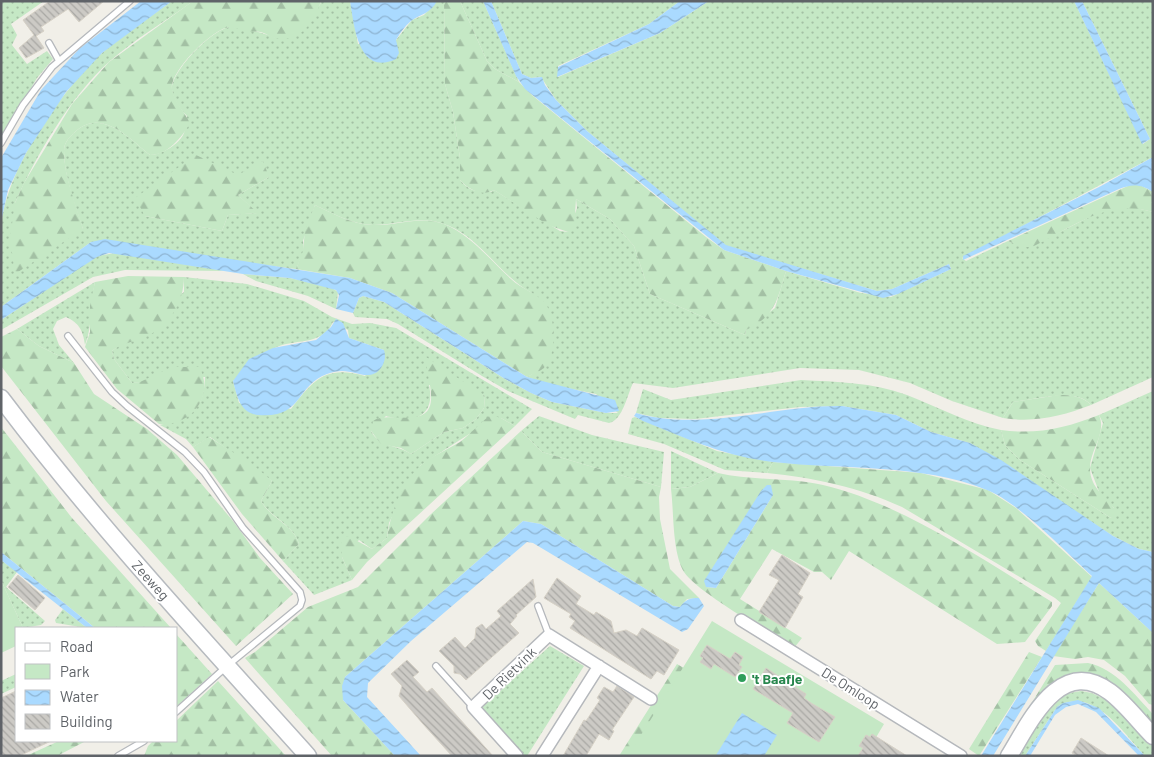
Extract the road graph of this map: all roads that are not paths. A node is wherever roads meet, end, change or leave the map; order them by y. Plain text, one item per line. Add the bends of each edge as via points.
1 (130, 1) edge
2 (49, 43) dead end
3 (59, 60) junction
4 (1, 143) edge
5 (68, 336) dead end
6 (1, 398) edge
7 (538, 606) dead end
8 (741, 620) dead end
9 (549, 635) junction
10 (227, 666) junction
11 (436, 666) dead end
12 (599, 666) junction
13 (651, 699) dead end
14 (473, 707) junction
15 (178, 710) edge
16 (1153, 736) edge
17 (142, 742) edge
18 (118, 756) edge
19 (308, 756) edge
20 (517, 756) edge
21 (542, 756) edge
22 (960, 756) edge
23 (1009, 756) edge

1 - 3 lane
2 - 3 lane
3 - 4 lane via 23,105
5 - 10 lane via 112,392 185,452 204,472 243,528 300,592 300,606
6 - 10 street, Zeeweg via 56,471
7 - 9 lane
8 - 22 street, De Omloop
9 - 12 street
9 - 14 street, De Rietvink
10 - 15 lane
10 - 19 street, Zeeweg
11 - 14 lane
12 - 13 street
12 - 21 street
14 - 20 street, De Rietvink
16 - 23 street via 1104,688 1076,683 1060,687 1047,696
17 - 18 lane

